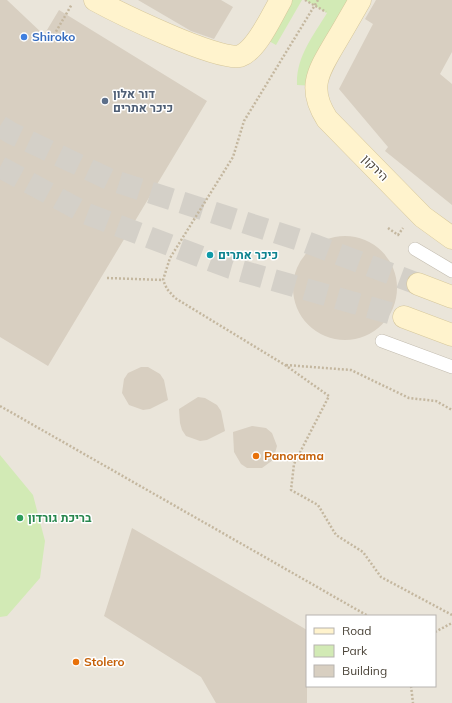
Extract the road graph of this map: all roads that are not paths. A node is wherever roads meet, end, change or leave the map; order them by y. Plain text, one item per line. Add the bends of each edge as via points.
1 (96, 0) edge
2 (281, 0) edge
3 (360, 0) edge
4 (452, 238) edge
5 (415, 249) dead end
6 (452, 271) edge
7 (418, 284) tunnel mouth
8 (452, 297) edge
9 (404, 317) tunnel mouth
10 (452, 336) edge
11 (382, 341) dead end
12 (452, 367) edge

1 - 2 street via 170,35 230,56 240,56 251,48
3 - 4 street, הירקון via 319,70 316,86 319,108 326,120 423,216
5 - 6 lane
7 - 8 street
9 - 10 street
11 - 12 lane

